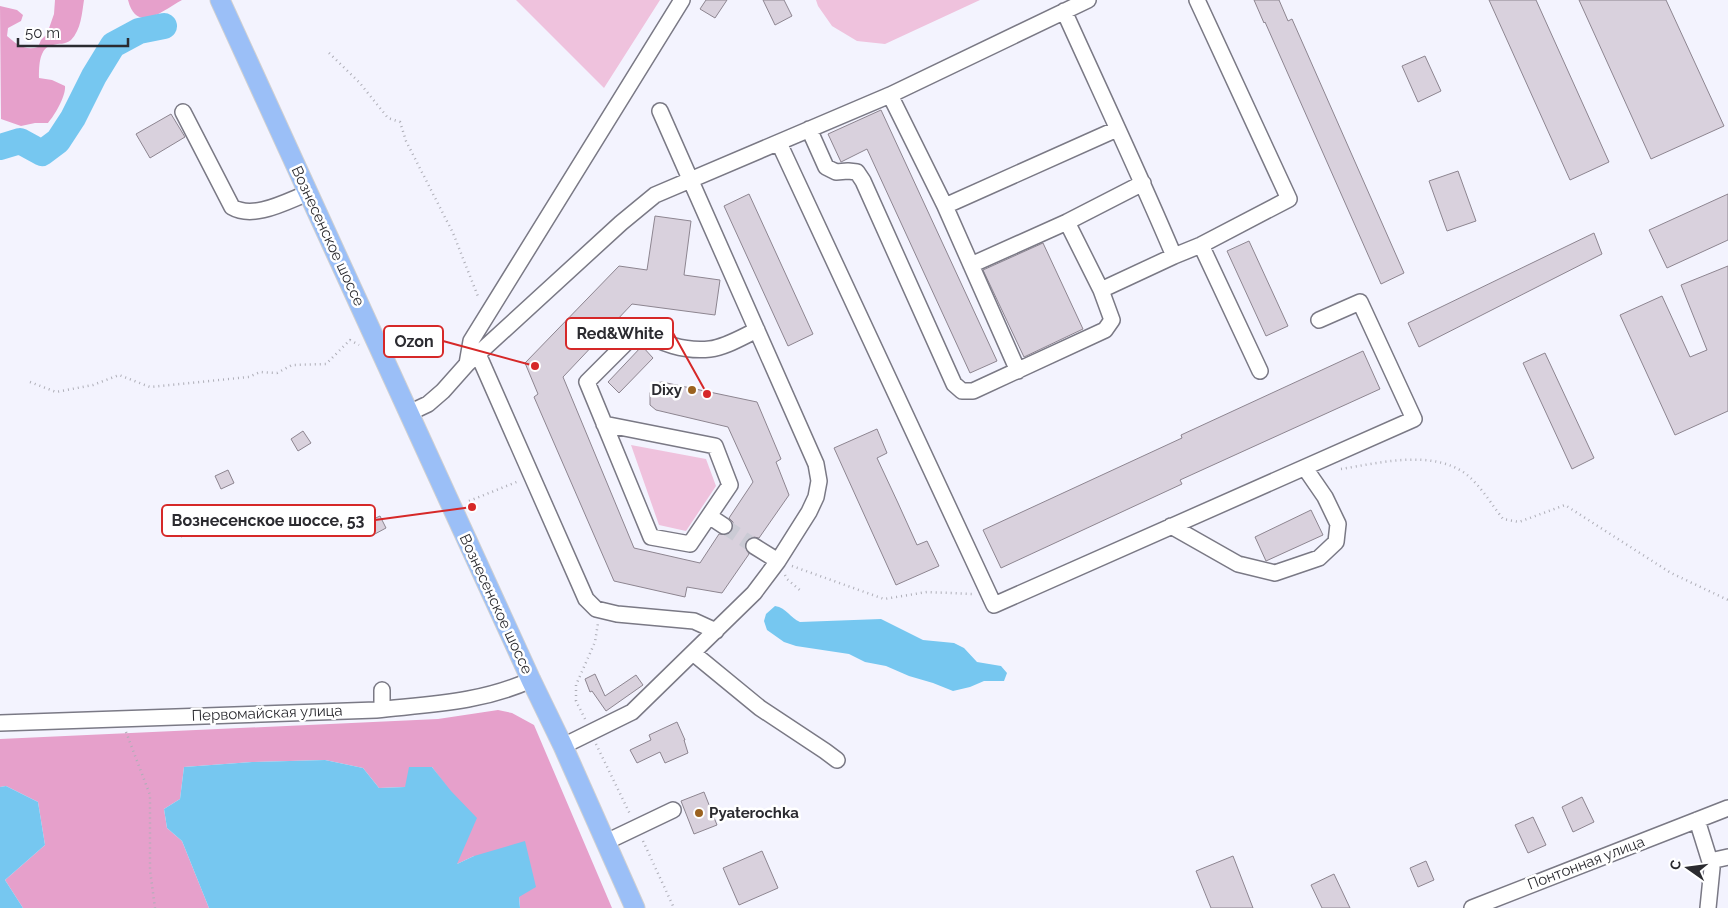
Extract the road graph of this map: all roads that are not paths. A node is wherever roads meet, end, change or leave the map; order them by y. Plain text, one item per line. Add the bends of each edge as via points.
1 (220, 0) edge
2 (682, 0) edge
3 (1088, 0) edge
4 (1197, 0) edge
5 (1064, 11) junction
6 (890, 95) junction
7 (660, 111) dead end
8 (183, 112) dead end
9 (809, 129) junction
10 (1117, 129) junction
11 (779, 143) junction
12 (690, 181) junction
13 (1143, 183) junction
14 (308, 192) junction
15 (945, 206) junction
16 (1067, 222) junction
17 (1201, 245) junction
18 (1174, 256) junction
19 (971, 265) junction
20 (1101, 290) junction
21 (1319, 320) dead end
22 (757, 330) junction
23 (472, 359) junction
24 (1018, 371) junction
25 (1260, 371) dead end
26 (409, 413) junction
27 (604, 424) junction
28 (1305, 468) junction
29 (709, 516) junction
30 (724, 526) tunnel mouth
31 (1171, 526) junction
32 (754, 546) tunnel mouth
33 (778, 561) junction
34 (716, 631) junction
35 (693, 654) junction
36 (531, 680) junction
37 (382, 690) dead end
38 (382, 709) junction
39 (0, 723) edge
40 (564, 746) junction
41 (837, 760) dead end
42 (1728, 808) edge
43 (673, 810) dead end
44 (1697, 820) junction
45 (606, 842) junction
46 (1728, 857) edge
47 (1710, 861) junction
48 (635, 908) edge
49 (1472, 908) edge
50 (1708, 908) edge

1 - 14 main road, Вознесенское шоссе
2 - 23 street via 471,341
3 - 5 street
4 - 17 street via 1289,199
5 - 6 street
5 - 10 street
6 - 9 street
6 - 15 street
7 - 12 street
8 - 14 street via 232,207 240,212 256,211
9 - 11 street
9 - 24 street via 826,166 836,172 858,172 954,384 962,391 973,391
10 - 13 street
10 - 15 street
11 - 12 street
11 - 31 street via 994,605
12 - 22 street
12 - 23 street via 656,195 621,223
13 - 16 street
13 - 18 street
14 - 26 main road, Вознесенское шоссе
15 - 19 street
16 - 19 street
16 - 20 street
17 - 18 street
17 - 25 street
18 - 20 street
19 - 24 street
20 - 24 street via 1112,320 1105,330
21 - 28 street via 1360,302 1414,419
22 - 27 street via 710,349 670,345 639,330 587,382
22 - 33 street via 816,464 819,481 809,512
23 - 26 street via 428,404
23 - 34 street via 532,475 586,599 596,609 694,621
26 - 36 main road, Вознесенское шоссе
27 - 29 street via 715,446 730,485
27 - 29 street via 651,537 690,544
28 - 31 street
28 - 31 street via 1325,497 1338,524 1336,542 1319,558 1276,573 1238,564
29 - 30 street
32 - 33 street
33 - 34 street via 754,593
34 - 35 street
35 - 40 street via 632,712
35 - 41 street via 760,708
36 - 38 street, Первомайская улица via 494,694 439,705
36 - 40 main road, Вознесенское шоссе
37 - 38 street
38 - 39 street, Первомайская улица
40 - 45 main road, Вознесенское шоссе
42 - 44 street, Понтонная улица
43 - 45 street
44 - 47 street
44 - 49 street, Понтонная улица
45 - 48 main road, Вознесенское шоссе
46 - 47 street
47 - 50 street

